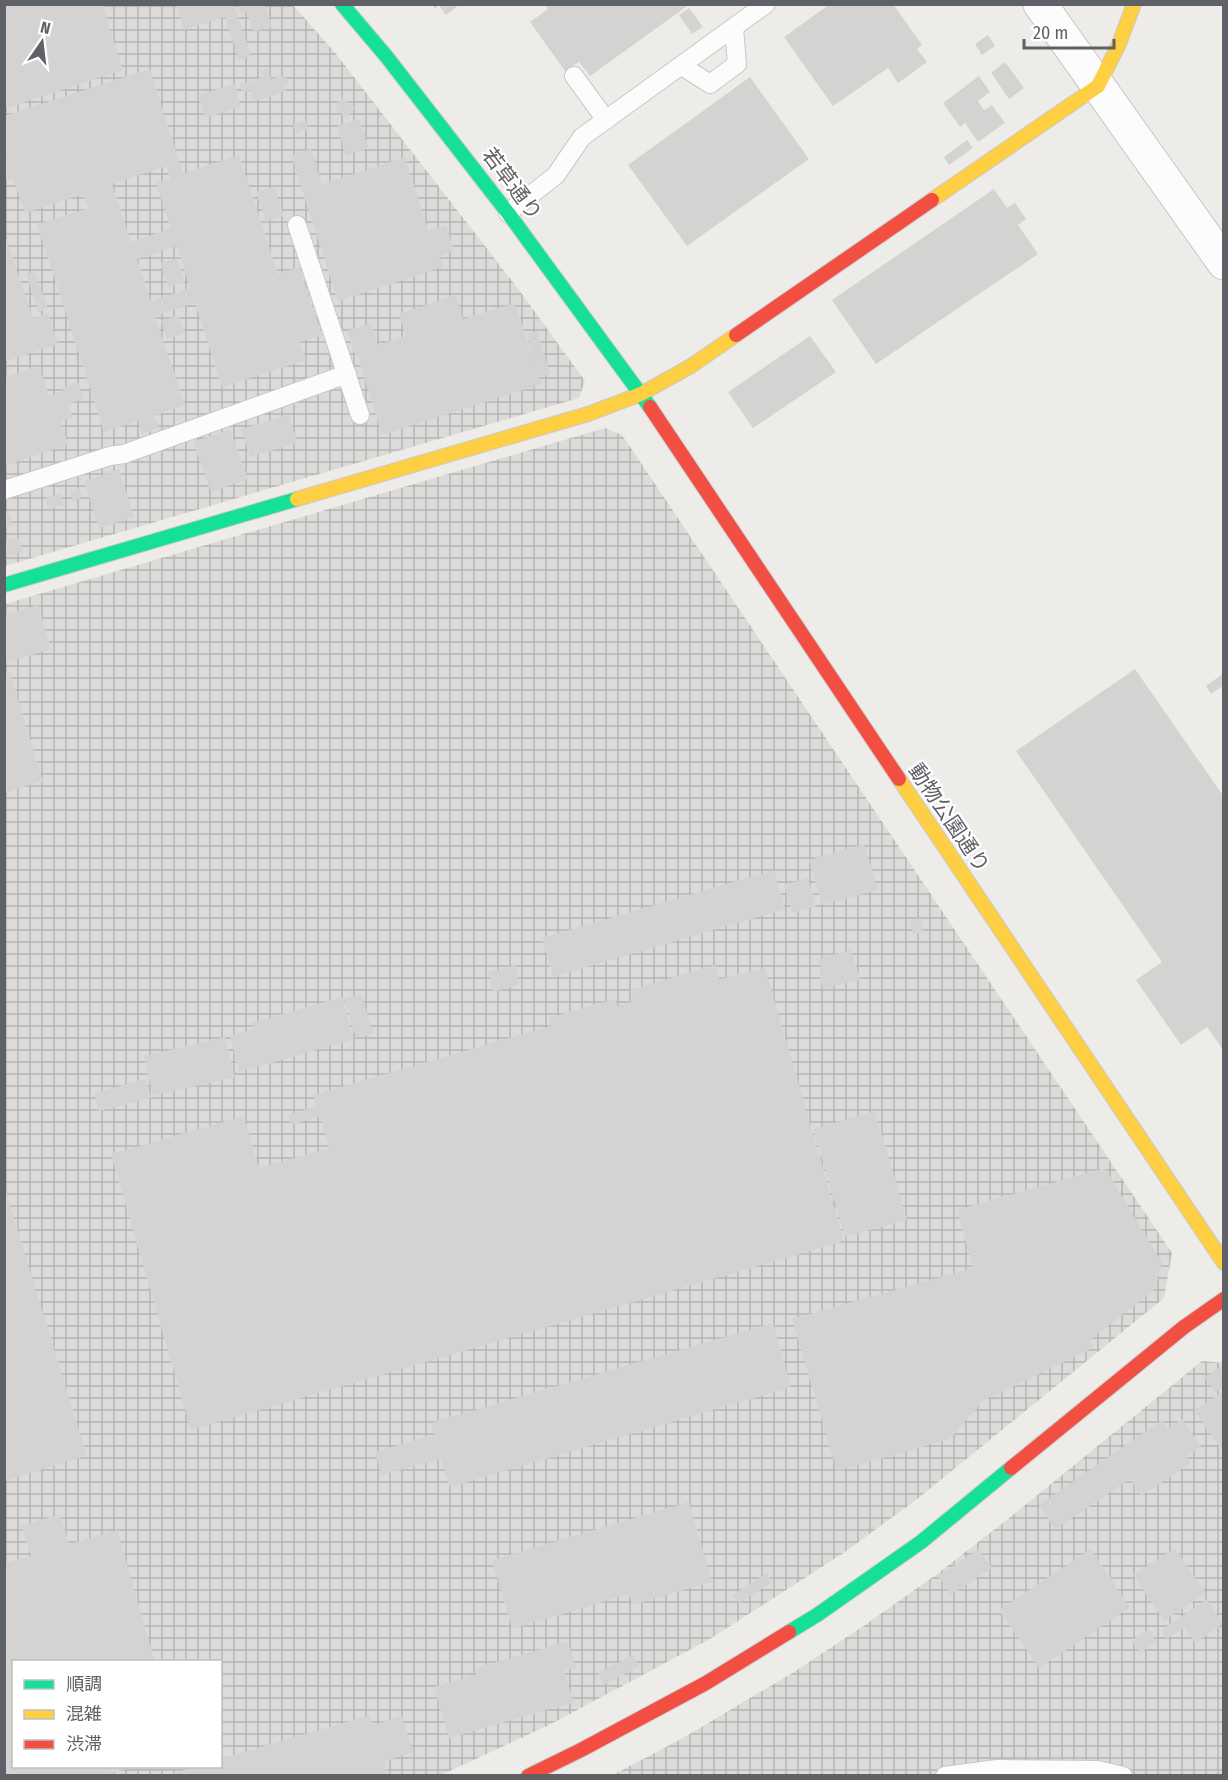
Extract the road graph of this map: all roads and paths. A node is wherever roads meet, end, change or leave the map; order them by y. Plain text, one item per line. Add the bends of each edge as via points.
1 (342, 4) edge
2 (766, 4) edge
3 (1040, 4) edge
4 (1134, 4) edge
5 (734, 28) junction
6 (682, 66) junction
7 (574, 76) dead end
8 (1098, 86) junction
9 (606, 120) junction
10 (508, 213) junction
11 (297, 225) dead end
12 (1224, 263) edge
13 (347, 374) junction
14 (641, 394) junction
15 (360, 415) dead end
16 (4, 490) edge
17 (4, 585) edge
18 (1224, 1263) edge
19 (1224, 1299) edge
20 (528, 1776) edge
21 (945, 1776) edge
22 (1123, 1776) edge

1 - 10 street, 若草通り
2 - 5 lane
3 - 8 street
4 - 8 street
5 - 6 lane
5 - 6 lane via 737,64 710,84
6 - 9 lane
7 - 9 lane
8 - 12 street
8 - 14 street via 691,366
9 - 10 lane via 582,137 556,176
10 - 14 street, 若草通り
11 - 13 lane
13 - 15 lane
13 - 16 lane via 124,454
14 - 17 street via 588,414
14 - 18 street, 動物公園通り
19 - 20 street via 1184,1327 921,1542 817,1616 706,1683
21 - 22 lane via 997,1769 1098,1770

